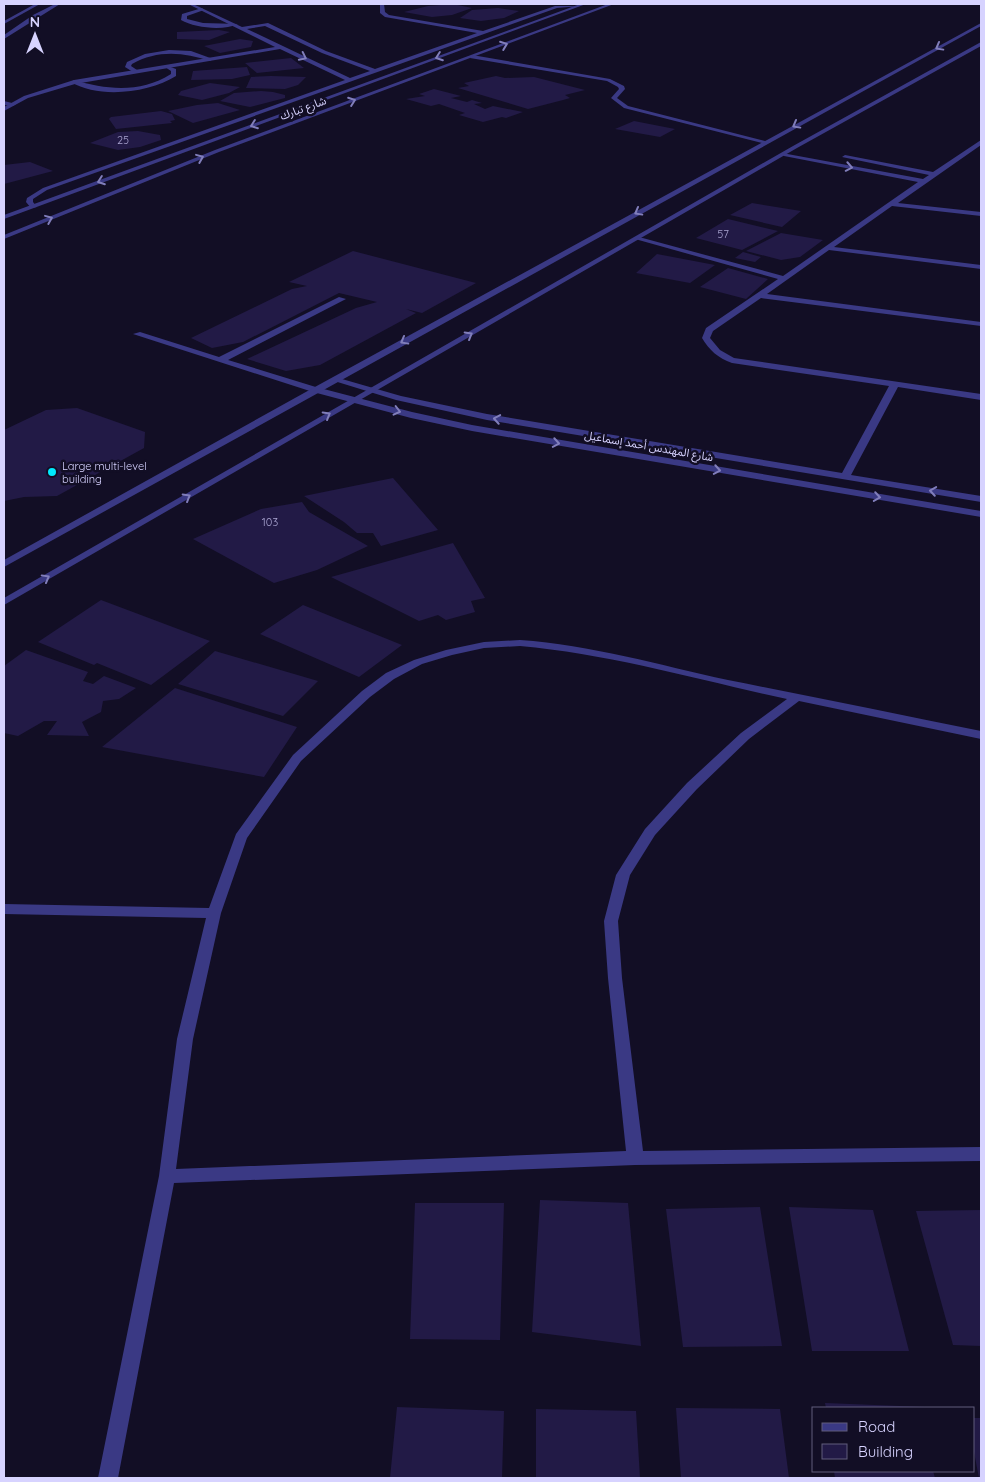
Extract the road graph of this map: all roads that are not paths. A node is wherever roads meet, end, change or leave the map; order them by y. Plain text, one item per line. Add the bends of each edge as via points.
1 (38, 4) edge
2 (58, 4) edge
3 (190, 4) edge
4 (399, 4) edge
5 (612, 4) edge
6 (971, 4) edge
7 (382, 5) edge
8 (581, 5) edge
9 (981, 5) edge
10 (202, 9) junction
11 (4, 23) edge
12 (235, 24) junction
13 (981, 24) edge
14 (243, 28) junction
15 (483, 32) junction
16 (284, 33) junction
17 (261, 36) junction
18 (4, 37) edge
19 (981, 44) edge
20 (282, 47) junction
21 (210, 58) junction
22 (472, 58) junction
23 (167, 66) junction
24 (134, 71) junction
25 (375, 72) junction
26 (350, 80) junction
27 (74, 82) junction
28 (4, 103) edge
29 (13, 104) junction
30 (4, 109) edge
31 (766, 142) junction
32 (981, 142) edge
33 (784, 154) junction
34 (841, 156) dead end
35 (933, 174) junction
36 (923, 181) junction
37 (659, 201) junction
38 (890, 204) junction
39 (33, 206) junction
40 (691, 208) junction
41 (981, 214) edge
42 (4, 217) edge
43 (4, 237) edge
44 (638, 239) junction
45 (827, 248) junction
46 (981, 267) edge
47 (783, 278) junction
48 (758, 295) junction
49 (342, 299) dead end
50 (981, 324) edge
51 (137, 334) dead end
52 (220, 360) junction
53 (335, 380) junction
54 (896, 384) junction
55 (316, 390) junction
56 (372, 390) junction
57 (981, 397) edge
58 (354, 400) junction
59 (844, 477) junction
60 (981, 500) edge
61 (981, 514) edge
62 (4, 564) edge
63 (4, 602) edge
64 (797, 697) junction
65 (981, 735) edge
66 (4, 909) edge
67 (214, 913) junction
68 (981, 1154) edge
69 (635, 1158) junction
70 (167, 1176) junction
71 (108, 1478) edge

1 - 11 street
2 - 18 street
3 - 10 street
4 - 7 street
22 -> 5 street, شارع تبارك
6 - 9 street
7 - 15 street via 387,16
8 - 15 street via 550,9
8 -> 39 street, شارع تبارك
10 - 12 street
10 - 12 street via 184,15 184,20 207,26
12 - 14 street
13 -> 31 street
14 - 16 street via 266,24
14 - 17 street
15 - 25 street
16 - 17 street
16 - 25 street
17 - 20 street
19 - 33 street via 800,148
20 - 21 street
20 -> 26 street
21 - 23 street
21 - 24 street via 191,53 153,54 129,63 128,67
22 - 31 street via 608,80 621,86 614,98 626,107
43 -> 22 street, شارع تبارك via 217,151
23 - 24 street
23 - 27 street via 174,70 174,75 138,88 100,89
24 - 27 street
25 - 26 street
26 - 39 street via 45,189 30,198
27 - 29 street
28 - 29 street
29 - 30 street
31 - 37 street
32 - 35 street
33 -> 36 street
33 - 40 street
34 - 35 street
35 - 36 street
36 - 38 street
37 - 40 street
37 -> 53 street
38 - 41 street
38 - 45 street
39 - 42 street, شارع تبارك
40 - 44 street
44 - 47 street
56 -> 44 street
45 - 46 street
45 - 47 street
47 - 48 street
48 - 50 street
48 - 54 street via 709,330 706,338 719,354 732,360
49 - 52 street
51 - 52 street, شارع المهندس أحمد إسماعيل
52 - 55 street, شارع المهندس أحمد إسماعيل
53 - 55 street
53 - 56 street, شارع المهندس أحمد إسماعيل
54 - 57 street
54 - 59 street
55 - 58 street, شارع المهندس أحمد إسماعيل
55 - 62 street
56 - 58 street
59 -> 56 street, شارع المهندس أحمد إسماعيل via 487,417
58 -> 61 street, شارع المهندس أحمد إسماعيل via 480,429
63 -> 58 street
60 -> 59 street, شارع المهندس أحمد إسماعيل
64 - 65 street
64 - 67 street via 556,646 484,645 418,662 390,676 366,694 297,758 240,837
64 - 69 street via 745,736 692,786 650,832 623,875 611,921
66 - 67 street
67 - 70 street via 184,1039
68 - 69 street
69 - 70 street
70 - 71 street

